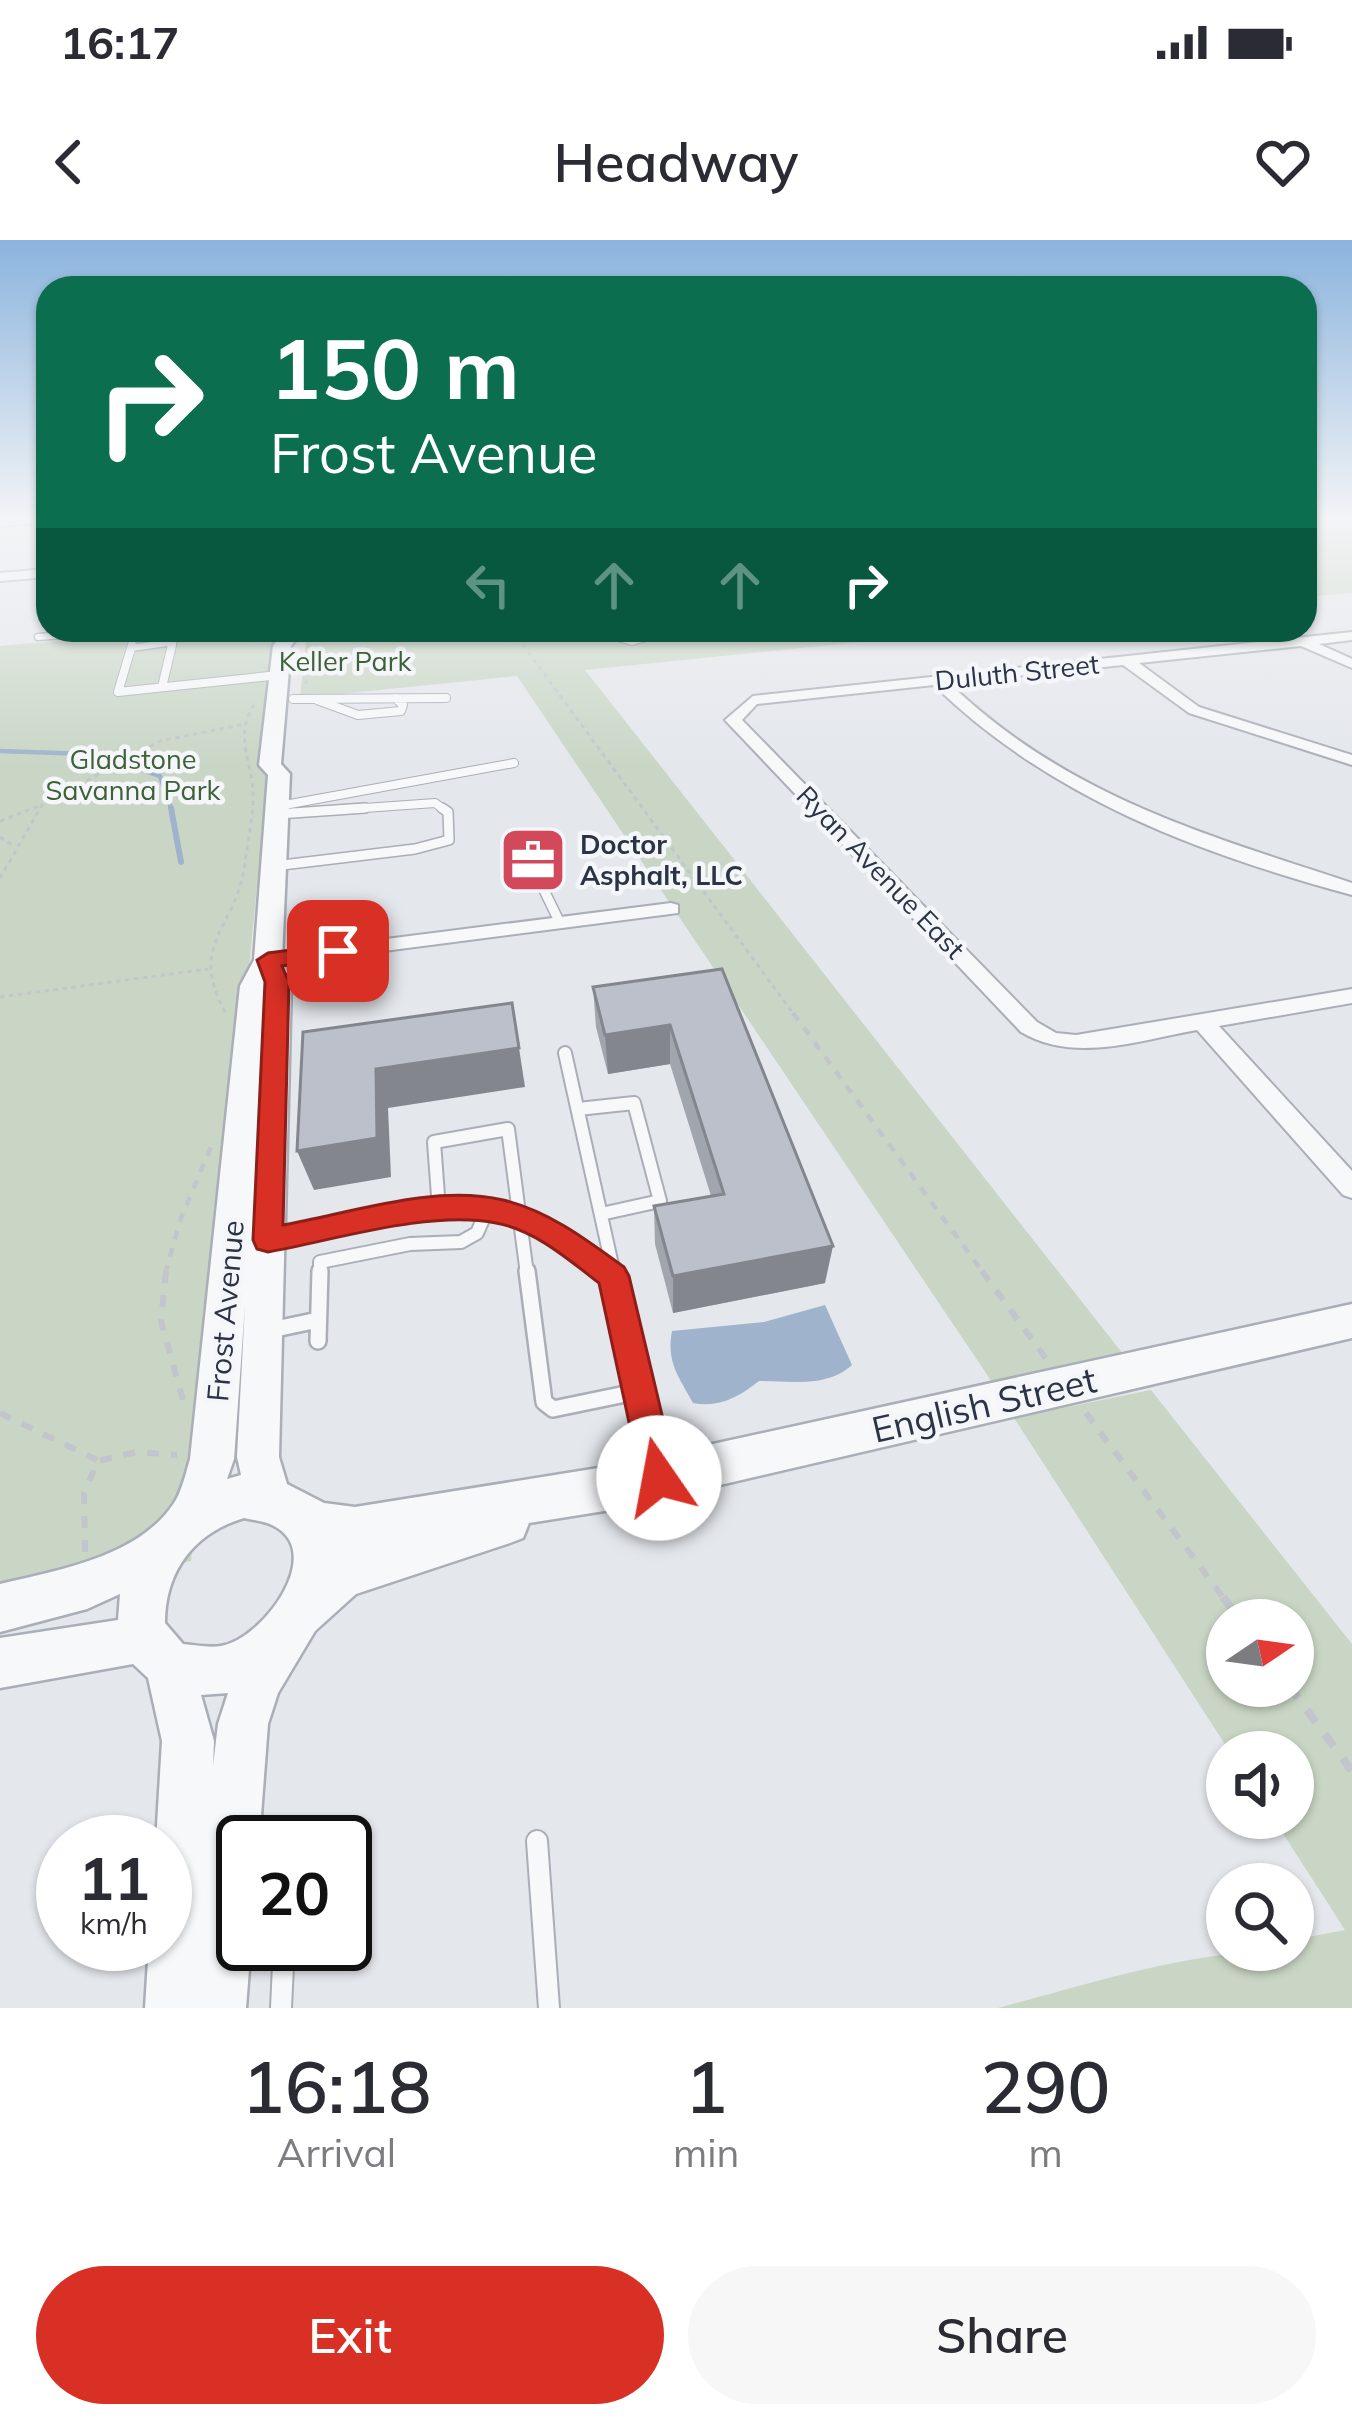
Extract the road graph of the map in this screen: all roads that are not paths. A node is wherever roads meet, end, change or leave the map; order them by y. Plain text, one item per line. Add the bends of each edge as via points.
1 (1352, 635) edge
2 (1317, 639) edge
3 (286, 642) edge
4 (298, 642) edge
5 (1293, 642) edge
6 (1304, 642) edge
7 (1126, 660) junction
8 (1352, 664) edge
9 (272, 675) junction
10 (937, 680) junction
11 (162, 687) junction
12 (305, 695) junction
13 (394, 698) junction
14 (446, 698) dead end
15 (753, 700) joint
16 (1352, 760) edge
17 (514, 763) dead end
18 (279, 774) junction
19 (278, 810) junction
20 (274, 866) junction
21 (542, 886) dead end
22 (1352, 890) edge
23 (671, 909) dead end
24 (560, 923) junction
25 (268, 960) junction
26 (1352, 996) edge
27 (1202, 1021) junction
28 (565, 1053) dead end
29 (578, 1109) junction
30 (1352, 1188) edge
31 (439, 1209) junction
32 (487, 1210) junction
33 (601, 1214) junction
34 (518, 1216) junction
35 (268, 1240) junction
36 (614, 1276) junction
37 (318, 1320) junction
38 (1352, 1322) edge
39 (264, 1331) junction
40 (318, 1341) dead end
41 (640, 1391) junction
42 (638, 1482) junction
43 (286, 1506) junction
44 (176, 1534) junction
45 (0, 1608) edge
46 (292, 1626) junction
47 (157, 1651) junction
48 (0, 1663) edge
49 (238, 1815) edge
50 (537, 1841) dead end
51 (222, 1971) edge
52 (283, 1971) edge
53 (175, 2008) edge
54 (216, 2008) edge
55 (281, 2008) edge
56 (548, 2008) edge

1 - 2 street, Duluth Street
3 - 9 street, Frost Avenue
4 - 12 street, Frost Avenue
5 - 7 street, Duluth Street
6 - 8 street
7 - 10 street, Duluth Street
7 - 16 street via 1194,710
9 - 11 lane
9 - 18 street, Frost Avenue via 270,765
10 - 15 street, Duluth Street
10 - 22 street via 1077,790
11 - 11 lane via 118,692 132,645 173,642
12 - 13 lane
12 - 13 lane via 342,713 375,716 401,711
12 - 18 street, Frost Avenue
13 - 14 lane
15 - 27 street, Ryan Avenue East via 734,720 1029,1027 1076,1043
17 - 19 lane via 449,768
18 - 19 street, Frost Avenue
19 - 20 street, Frost Avenue
19 - 20 lane via 435,803 448,812 449,840
20 - 25 street, Frost Avenue
21 - 24 lane
23 - 24 street
24 - 25 street
25 - 35 street, Frost Avenue via 277,982
25 - 44 street, Frost Avenue via 254,986 212,1459
26 - 27 street
27 - 30 street
28 - 29 lane
29 - 33 lane
29 - 33 lane via 634,1103 659,1201
31 - 32 lane
31 - 34 lane via 434,1142 501,1126 508,1130
31 - 35 lane
32 - 34 lane
32 - 37 lane via 478,1233 461,1242 320,1262
33 - 36 lane
34 - 36 lane
34 - 41 lane via 547,1407
35 - 39 street, Frost Avenue
36 - 41 lane
37 - 39 lane
37 - 40 lane
38 - 42 street, English Street
39 - 43 street, Frost Avenue via 258,1457
41 - 42 lane
42 - 43 street, English Street via 355,1530 319,1526
42 - 46 street, English Street via 366,1565 342,1575
43 - 44 street via 231,1499
43 - 46 street via 314,1536 318,1560
44 - 45 street via 88,1586
44 - 47 street via 146,1579 140,1609
46 - 47 street via 256,1659 226,1672 195,1674
46 - 49 street via 257,1682 243,1724
47 - 48 street via 76,1647
47 - 53 street via 188,1741
50 - 56 lane
51 - 54 street
52 - 55 lane

